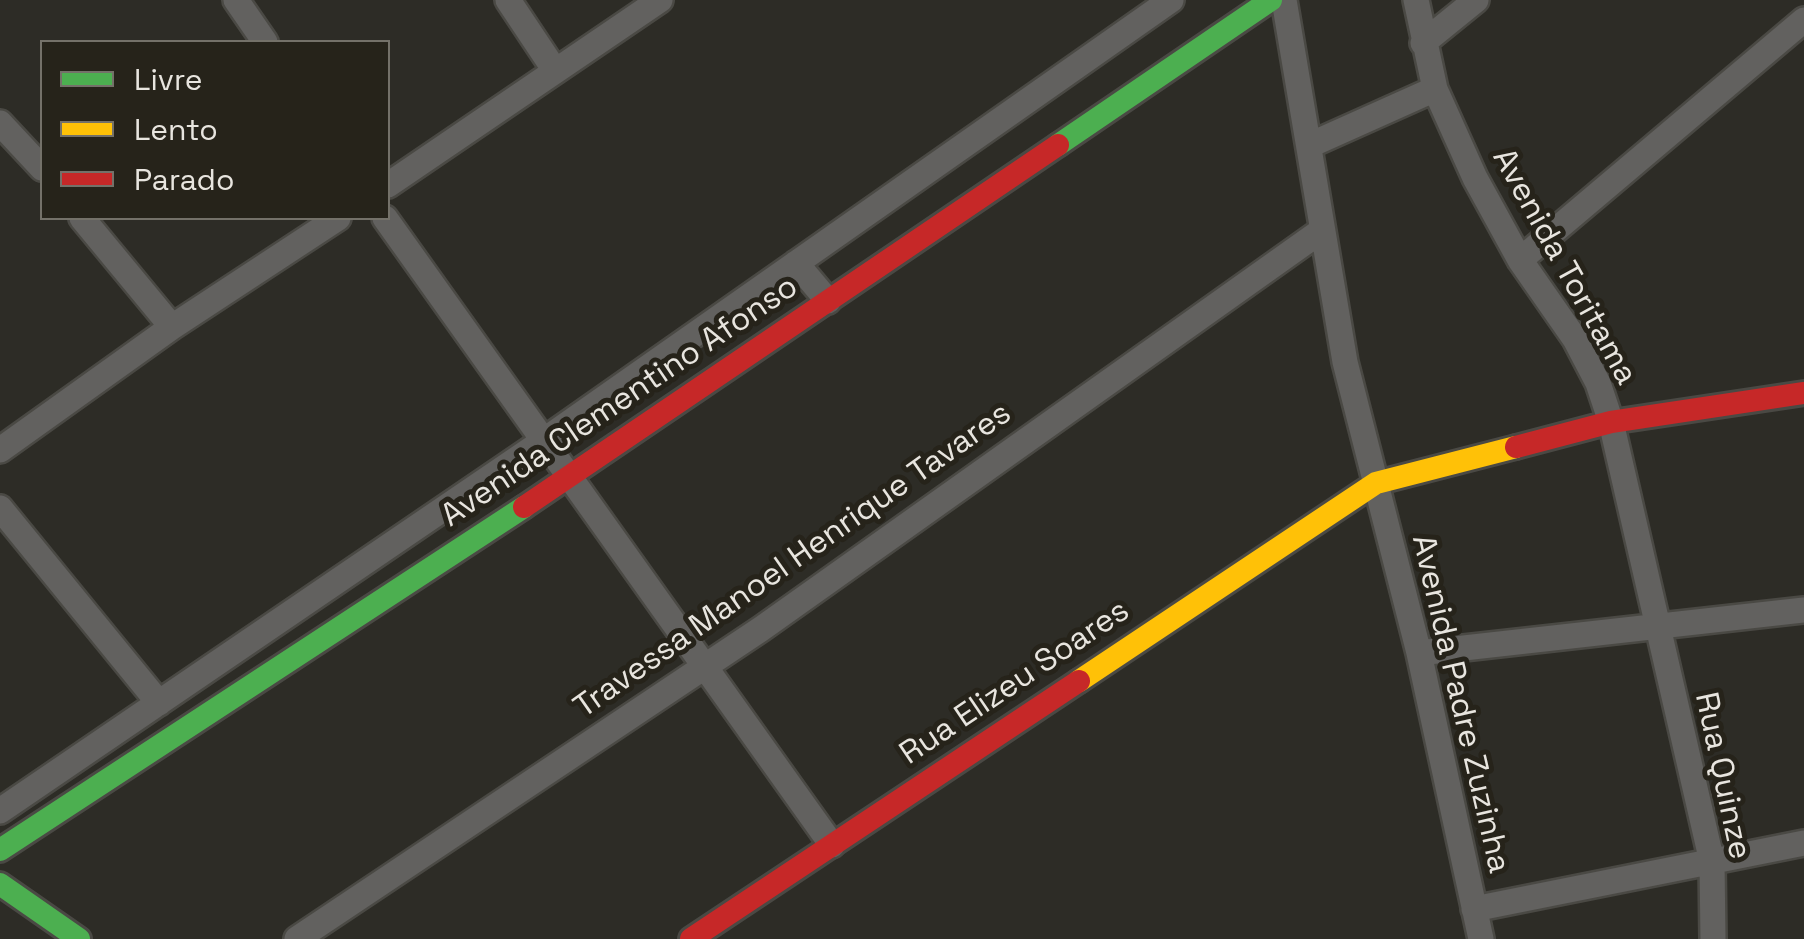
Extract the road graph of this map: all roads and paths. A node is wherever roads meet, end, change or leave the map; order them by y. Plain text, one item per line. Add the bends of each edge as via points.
1 (236, 0) edge
2 (508, 0) edge
3 (660, 0) edge
4 (1171, 0) edge
5 (1271, 0) edge
6 (1284, 0) edge
7 (1416, 0) edge
8 (1476, 0) edge
9 (1804, 20) edge
10 (264, 40) edge
11 (1423, 43) junction
12 (554, 69) junction
13 (1435, 89) junction
14 (0, 123) edge
15 (1310, 145) junction
16 (40, 166) edge
17 (390, 184) edge
18 (84, 220) edge
19 (335, 220) edge
20 (386, 220) edge
21 (1321, 231) junction
22 (1520, 260) junction
23 (796, 263) junction
24 (828, 301) junction
25 (172, 328) junction
26 (1804, 393) edge
27 (1610, 422) junction
28 (543, 441) junction
29 (0, 450) edge
30 (568, 478) junction
31 (1376, 483) junction
32 (0, 508) edge
33 (1804, 610) edge
34 (1656, 628) junction
35 (1419, 652) junction
36 (702, 669) junction
37 (159, 703) junction
38 (0, 811) edge
39 (1804, 843) edge
40 (832, 845) junction
41 (0, 850) edge
42 (1712, 862) junction
43 (0, 884) edge
44 (1474, 909) junction
45 (79, 939) edge
46 (297, 939) edge
47 (691, 939) edge
48 (1482, 939) edge
49 (1712, 939) edge

1 - 10 street
2 - 12 street
3 - 12 street
4 - 23 street, Avenida Clementino Afonso
5 - 24 street, Avenida Clementino Afonso
6 - 15 street
7 - 11 street, Avenida Toritama
8 - 11 street
9 - 22 street
11 - 13 street, Avenida Toritama
12 - 17 street
13 - 15 street
13 - 22 street, Avenida Toritama
14 - 16 street
15 - 21 street
18 - 25 street
19 - 25 street
20 - 28 street
21 - 31 street
21 - 36 street, Travessa Manoel Henrique Tavares
22 - 27 street, Avenida Toritama via 1575,339
23 - 24 street
23 - 28 street, Avenida Clementino Afonso
24 - 30 street, Avenida Clementino Afonso
25 - 29 street
26 - 27 street, Rua Elizeu Soares
27 - 31 street, Rua Elizeu Soares
27 - 34 street, Avenida Toritama
28 - 30 street
28 - 37 street, Avenida Clementino Afonso
30 - 36 street
30 - 41 street, Avenida Clementino Afonso
31 - 35 street, Avenida Padre Zuzinha
31 - 40 street, Rua Elizeu Soares
32 - 37 street
33 - 34 street
34 - 35 street
34 - 42 street, Rua Quinze
35 - 44 street, Avenida Padre Zuzinha
36 - 40 street
36 - 46 street, Travessa Manoel Henrique Tavares
37 - 38 street, Avenida Clementino Afonso
39 - 42 street
40 - 47 street, Rua Elizeu Soares
42 - 44 street
42 - 49 street, Rua Quinze
43 - 45 street
44 - 48 street, Avenida Padre Zuzinha

